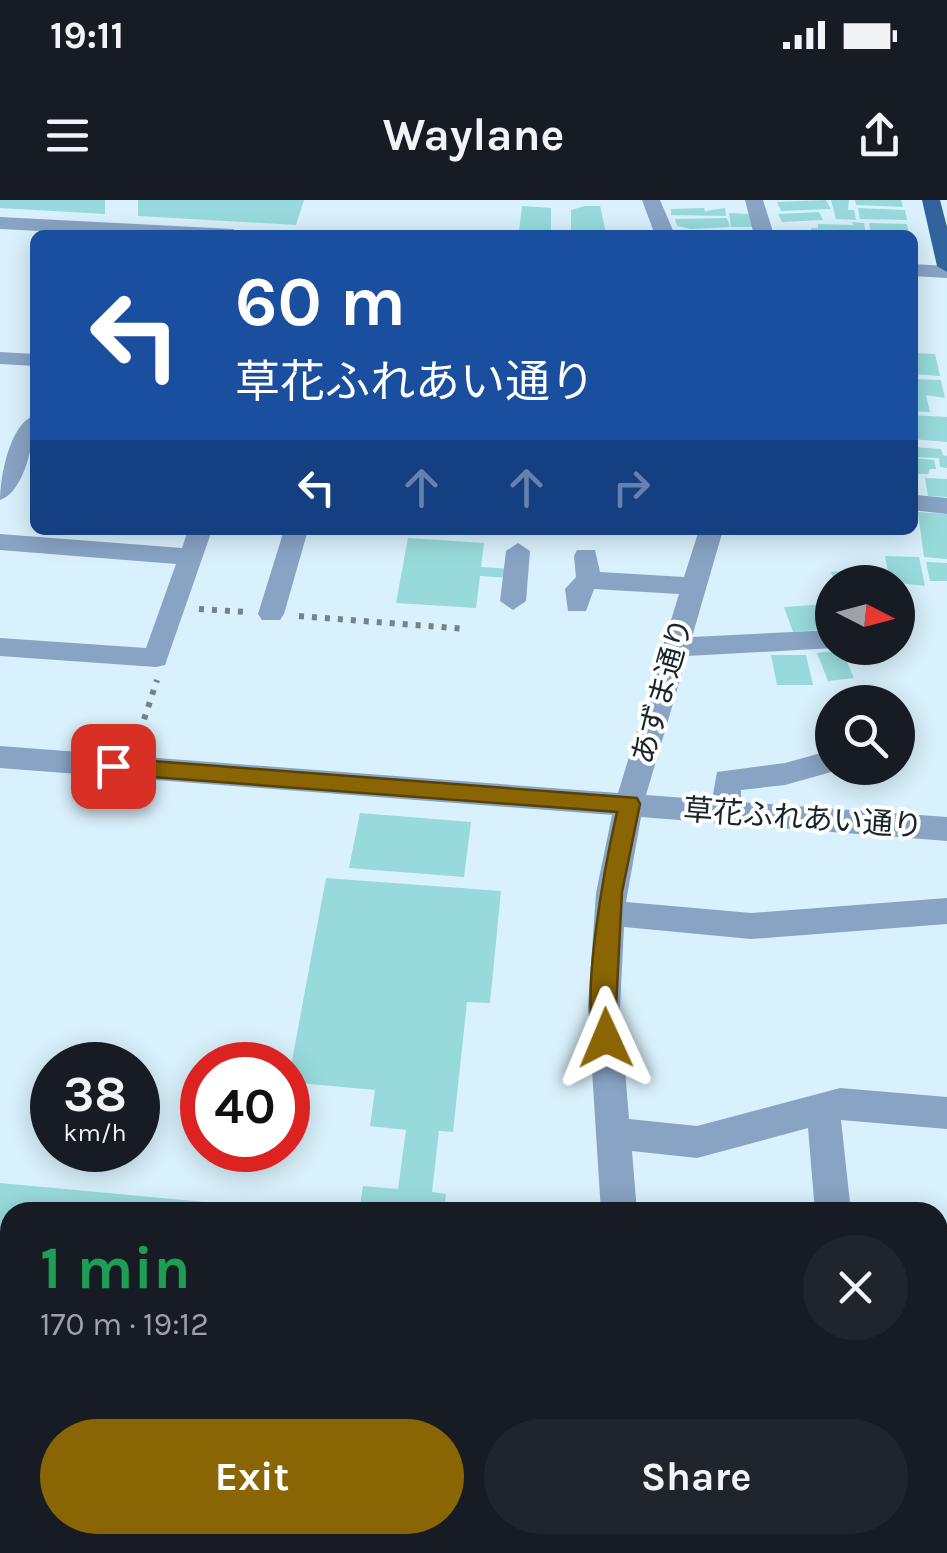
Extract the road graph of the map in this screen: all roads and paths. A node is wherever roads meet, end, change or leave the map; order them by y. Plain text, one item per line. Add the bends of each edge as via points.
1 (652, 200) edge
2 (754, 200) edge
3 (930, 200) edge
4 (0, 222) edge
5 (100, 230) edge
6 (664, 230) edge
7 (763, 230) edge
8 (947, 269) edge
9 (918, 270) edge
10 (0, 358) edge
11 (30, 360) edge
12 (0, 438) edge
13 (30, 440) edge
14 (0, 492) edge
15 (918, 503) edge
16 (947, 506) edge
17 (198, 535) edge
18 (295, 535) edge
19 (708, 535) edge
20 (0, 542) edge
21 (518, 551) dead end
22 (190, 557) junction
23 (692, 586) junction
24 (512, 602) dead end
25 (577, 604) dead end
26 (174, 606) junction
27 (272, 614) junction
28 (467, 629) dead end
29 (815, 640) edge
30 (0, 647) edge
31 (675, 647) junction
32 (156, 658) junction
33 (136, 745) dead end
34 (0, 757) edge
35 (815, 766) edge
36 (629, 804) junction
37 (726, 812) junction
38 (947, 829) edge
39 (947, 910) edge
40 (609, 913) junction
41 (823, 1108) junction
42 (947, 1113) edge
43 (613, 1133) junction
44 (618, 1202) edge
45 (832, 1202) edge

1 - 6 street
2 - 7 street
3 - 8 main road
4 - 5 street
8 - 9 street
10 - 11 street
12 - 13 street
13 - 14 street
15 - 16 street
17 - 22 street
18 - 27 street
19 - 23 street, あずま通り
20 - 22 street
21 - 24 street
22 - 26 street
23 - 25 street via 587,568
23 - 31 street, あずま通り
26 - 27 path
26 - 32 street
27 - 28 path
29 - 31 street
30 - 32 street
31 - 36 street, あずま通り
32 - 33 path via 162,664
34 - 36 street, 草花ふれあい通り
35 - 37 street via 727,780
36 - 37 street, 草花ふれあい通り
36 - 40 street, あずま通り
37 - 38 street, 草花ふれあい通り
39 - 40 street via 751,926
40 - 43 street, あずま通り via 604,1007
41 - 42 street
41 - 43 street via 696,1142
41 - 45 street
43 - 44 street, あずま通り

